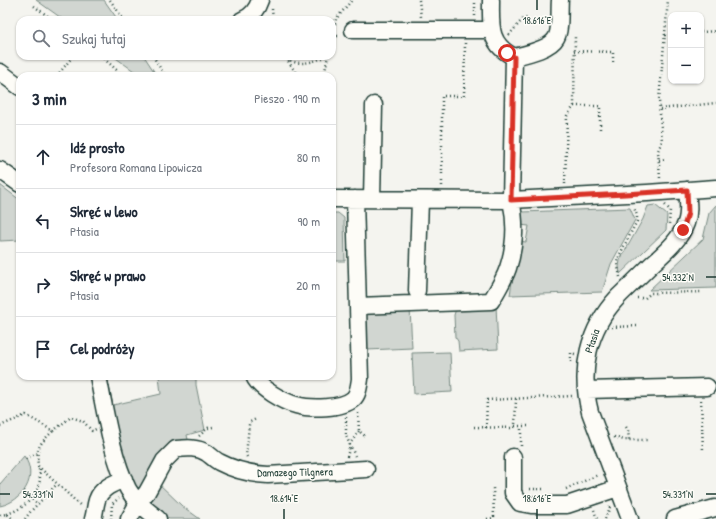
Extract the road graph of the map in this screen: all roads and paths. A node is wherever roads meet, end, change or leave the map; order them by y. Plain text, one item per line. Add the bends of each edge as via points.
1 (110, 0) edge
2 (352, 0) edge
3 (491, 0) edge
4 (560, 0) edge
5 (668, 0) edge
6 (266, 5) edge
7 (34, 6) dead end
8 (48, 16) edge
9 (121, 16) edge
10 (249, 16) edge
11 (270, 16) edge
12 (336, 19) edge
13 (353, 30) dead end
14 (491, 30) junction
15 (716, 31) edge
16 (704, 32) edge
17 (575, 35) dead end
18 (665, 35) joint
19 (465, 39) dead end
20 (574, 52) junction
21 (514, 57) junction
22 (69, 60) edge
23 (106, 60) edge
24 (155, 60) edge
25 (287, 60) edge
26 (289, 60) edge
27 (318, 60) edge
28 (327, 60) edge
29 (612, 64) dead end
30 (0, 72) edge
31 (60, 72) edge
32 (119, 72) dead end
33 (163, 72) edge
34 (295, 72) edge
35 (325, 72) edge
36 (16, 84) edge
37 (716, 103) edge
38 (374, 105) dead end
39 (574, 106) junction
40 (660, 109) junction
41 (600, 130) dead end
42 (666, 159) dead end
43 (659, 160) junction
44 (0, 170) edge
45 (660, 180) dead end
46 (16, 181) edge
47 (565, 184) dead end
48 (716, 188) edge
49 (687, 190) junction
50 (442, 192) dead end
51 (625, 194) junction
52 (336, 199) edge
53 (355, 199) junction
54 (372, 199) junction
55 (420, 200) junction
56 (511, 200) junction
57 (662, 203) dead end
58 (668, 230) dead end
59 (622, 275) dead end
60 (417, 291) dead end
61 (703, 292) dead end
62 (633, 302) dead end
63 (358, 306) junction
64 (618, 322) dead end
65 (638, 326) dead end
66 (608, 327) dead end
67 (615, 327) junction
68 (576, 362) dead end
69 (570, 369) dead end
70 (99, 380) edge
71 (255, 380) edge
72 (704, 390) joint
73 (577, 391) junction
74 (516, 398) junction
75 (349, 401) junction
76 (574, 402) dead end
77 (256, 419) dead end
78 (0, 426) edge
79 (515, 426) junction
80 (521, 426) junction
81 (531, 426) dead end
82 (474, 427) dead end
83 (626, 427) dead end
84 (486, 428) junction
85 (91, 430) dead end
86 (53, 431) junction
87 (612, 431) dead end
88 (359, 432) junction
89 (365, 436) dead end
90 (629, 440) junction
91 (647, 440) dead end
92 (350, 444) junction
93 (703, 450) dead end
94 (37, 453) junction
95 (517, 453) joint
96 (26, 459) dead end
97 (38, 466) junction
98 (596, 468) dead end
99 (361, 470) joint
100 (338, 471) junction
101 (247, 472) junction
102 (598, 475) junction
103 (57, 484) junction
104 (126, 484) junction
105 (493, 488) dead end
106 (527, 489) dead end
107 (550, 489) dead end
108 (565, 489) dead end
109 (612, 490) junction
110 (24, 491) dead end
111 (31, 499) junction
112 (78, 503) dead end
113 (138, 503) junction
114 (37, 504) junction
115 (715, 508) dead end
116 (7, 514) junction
117 (0, 515) edge
118 (14, 519) edge
119 (25, 519) edge
120 (93, 519) edge
121 (111, 519) edge
122 (129, 519) edge
123 (158, 519) edge
124 (487, 519) edge
125 (605, 519) edge
126 (630, 519) edge
127 (675, 519) edge

1 - 9 path
2 - 12 path
3 - 14 street
4 - 21 street via 556,38 540,49
5 - 18 path
6 - 10 street via 257,8
6 - 11 path
7 - 8 path
13 - 14 street
14 - 21 street via 498,45
15 - 16 path
17 - 20 path
18 - 40 path
19 - 50 path via 464,96 442,96
20 - 29 path via 613,52
20 - 39 path
21 - 56 street
22 - 31 path
23 - 32 path
24 - 33 path
25 - 34 path
26 - 27 path via 311,63
28 - 35 path
30 - 36 street
37 - 40 path
38 - 54 street
39 - 41 path via 600,106
39 - 47 path via 567,116
40 - 43 path via 662,141 658,151
42 - 43 path
43 - 45 path
44 - 46 street
48 - 49 street
49 - 51 street
49 - 73 street, Ptasia via 688,213 683,230 663,254 617,297 596,328
51 - 56 street
51 - 59 path via 637,215 617,262 620,280
52 - 53 street
53 - 54 street
53 - 63 street
54 - 55 street
55 - 56 street
55 - 60 street
56 - 63 street via 514,239 510,261 491,302
57 - 58 path via 670,210
61 - 62 path via 651,293
63 - 75 street via 360,379 357,394
64 - 67 path
65 - 67 path
66 - 67 path
68 - 69 path via 571,362
70 - 104 street via 118,463
71 - 75 street via 276,396 296,405 341,406
72 - 73 street
72 - 93 path
73 - 74 path
73 - 76 path
73 - 109 street, Ptasia via 590,412
74 - 79 path
74 - 84 path via 487,400
75 - 88 path via 358,412
75 - 92 path via 345,434
77 - 101 path via 249,425
78 - 86 path via 26,415
79 - 80 path
79 - 84 path
80 - 81 path
80 - 95 path
82 - 84 path
83 - 90 path
85 - 86 path via 83,421 71,416
86 - 94 path via 39,445
87 - 90 path via 614,438
88 - 89 path
88 - 92 path
90 - 91 path
92 - 99 path
92 - 100 path via 348,455
94 - 96 path
94 - 97 path
95 - 109 street via 514,493 520,503 532,506 567,506
97 - 103 path
97 - 111 path via 39,489
98 - 102 path
99 - 100 street, Damazego Tilgnera
100 - 101 street, Damazego Tilgnera via 268,475
101 - 113 street, Damazego Tilgnera via 219,462 198,449 176,450 164,461
102 - 108 path
102 - 109 path
103 - 112 path
103 - 114 path
104 - 113 street
104 - 120 street via 112,484 101,492
104 - 121 path via 112,504
105 - 124 path via 494,518
106 - 107 path
109 - 125 path via 611,508
109 - 126 street, Ptasia
110 - 111 path
111 - 114 path
111 - 116 path via 18,510
113 - 122 street, Damazego Tilgnera
113 - 123 street
114 - 119 path
115 - 127 street
116 - 117 path
116 - 118 path

